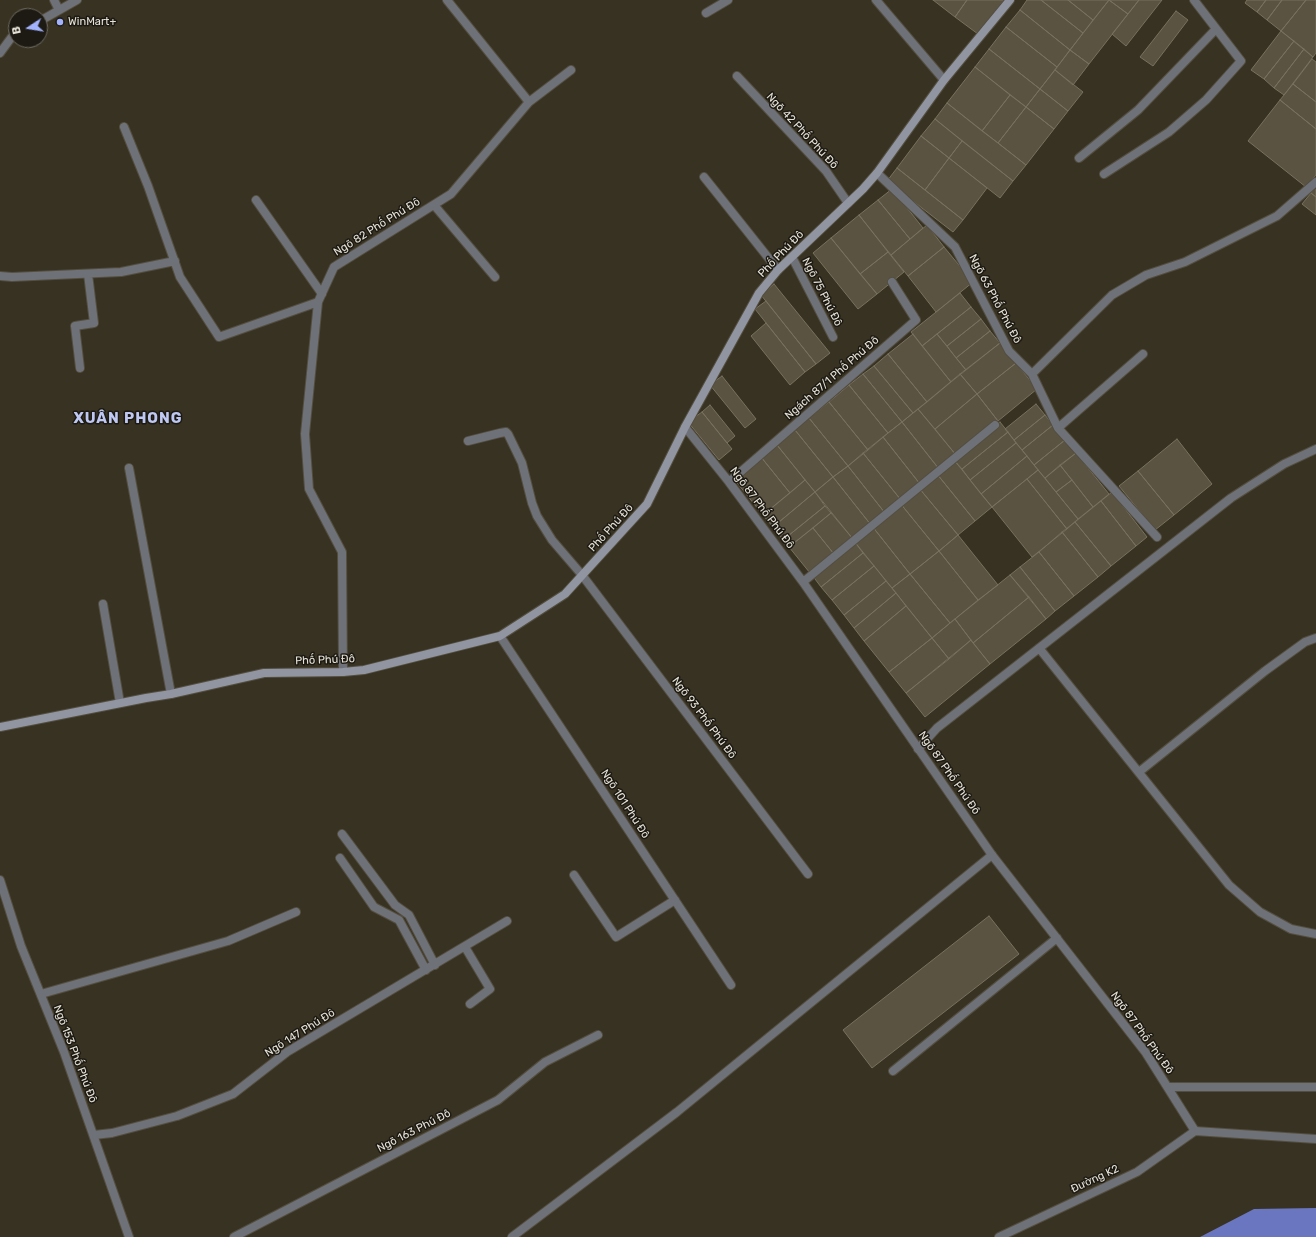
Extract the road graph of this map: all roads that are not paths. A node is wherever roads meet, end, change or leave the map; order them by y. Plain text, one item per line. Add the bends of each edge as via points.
1 (54, 0) edge
2 (77, 0) edge
3 (447, 0) edge
4 (728, 0) edge
5 (876, 0) edge
6 (1010, 0) edge
7 (1194, 0) edge
8 (59, 10) junction
9 (706, 13) dead end
10 (48, 16) edge
11 (1216, 29) junction
12 (8, 42) edge
13 (0, 53) edge
14 (571, 70) dead end
15 (737, 76) dead end
16 (944, 80) junction
17 (529, 102) junction
18 (124, 126) dead end
19 (1079, 158) dead end
20 (877, 173) junction
21 (1104, 174) dead end
22 (704, 178) dead end
23 (1316, 182) edge
24 (256, 200) dead end
25 (848, 203) junction
26 (434, 205) junction
27 (792, 257) junction
28 (175, 261) junction
29 (778, 270) junction
30 (88, 274) junction
31 (0, 276) edge
32 (495, 277) dead end
33 (892, 282) dead end
34 (322, 294) junction
35 (318, 302) junction
36 (833, 337) dead end
37 (1143, 354) dead end
38 (80, 368) dead end
39 (1032, 374) junction
40 (995, 425) dead end
41 (685, 427) junction
42 (1058, 428) junction
43 (468, 440) dead end
44 (1316, 449) edge
45 (129, 468) dead end
46 (729, 482) junction
47 (1157, 538) dead end
48 (582, 575) junction
49 (803, 582) junction
50 (103, 604) dead end
51 (500, 636) junction
52 (1316, 638) edge
53 (1039, 648) junction
54 (343, 672) junction
55 (172, 694) junction
56 (120, 703) junction
57 (0, 727) edge
58 (918, 749) junction
59 (1139, 772) junction
60 (342, 834) dead end
61 (992, 855) junction
62 (340, 858) dead end
63 (808, 874) dead end
64 (574, 875) dead end
65 (0, 880) edge
66 (675, 900) junction
67 (296, 912) dead end
68 (507, 921) dead end
69 (1316, 934) edge
70 (1057, 938) junction
71 (465, 947) junction
72 (435, 965) junction
73 (426, 970) junction
74 (731, 985) dead end
75 (41, 994) junction
76 (470, 1004) dead end
77 (598, 1034) dead end
78 (893, 1072) dead end
79 (1168, 1087) junction
80 (1316, 1087) edge
81 (1195, 1131) junction
82 (94, 1135) junction
83 (1316, 1139) edge
84 (129, 1237) edge
85 (234, 1237) edge
86 (512, 1237) edge
87 (999, 1237) edge

1 - 8 street
2 - 8 street
3 - 17 street
4 - 9 street
5 - 16 street
6 - 16 street, Phố Phú Đô
7 - 11 street
8 - 10 street
11 - 19 street via 1138,110
11 - 21 street via 1242,61 1206,100 1169,132
12 - 13 street
14 - 17 street, Ngõ 82 Phố Phú Đô
15 - 25 street, Ngõ 42 Phố Phú Đô via 826,171
16 - 20 street, Phố Phú Đô
17 - 26 street, Ngõ 82 Phố Phú Đô via 451,194
18 - 28 street
20 - 25 street, Phố Phú Đô
20 - 39 street, Ngõ 63 Phố Phú Đô via 955,247 1009,351
22 - 29 street
23 - 39 street via 1277,216 1185,262 1146,275 1112,295
24 - 34 street
25 - 27 street, Phố Phú Đô
26 - 32 street
26 - 34 street, Ngõ 82 Phố Phú Đô via 334,267
27 - 29 street, Phố Phú Đô
27 - 36 street, Ngõ 75 Phú Đô
28 - 30 street via 121,272
28 - 35 street via 180,277 219,337
29 - 41 street, Phố Phú Đô via 759,293
30 - 31 street
30 - 38 street via 94,323 75,326
33 - 46 street, Ngách 87/1 Phố Phú Đô via 916,320
34 - 35 street, Ngõ 82 Phố Phú Đô
35 - 54 street, Ngõ 82 Phố Phú Đô via 305,434 308,489 342,552
37 - 42 street
39 - 42 street, Ngõ 63 Phố Phú Đô
40 - 49 street
41 - 46 street, Ngõ 87 Phố Phú Đô
41 - 48 street, Phố Phú Đô via 647,504
42 - 47 street, Ngõ 63 Phố Phú Đô
43 - 48 street, Ngõ 93 Phố Phú Đô via 506,432 508,434 522,463 537,516 552,540
44 - 53 street via 1284,464 1231,498
45 - 55 street
46 - 49 street, Ngõ 87 Phố Phú Đô
48 - 51 street, Phố Phú Đô via 565,594
48 - 63 street, Ngõ 93 Phố Phú Đô
49 - 58 street, Ngõ 87 Phố Phú Đô
50 - 56 street
51 - 54 street, Phố Phú Đô via 364,670
51 - 66 street, Ngõ 101 Phú Đô
52 - 59 street via 1305,642 1265,671
53 - 58 street via 937,728
53 - 59 street
54 - 55 street, Phố Phú Đô via 264,673
55 - 56 street, Phố Phú Đô
56 - 57 street, Phố Phú Đô
58 - 61 street, Ngõ 87 Phố Phú Đô
59 - 69 street via 1234,889 1260,912 1291,929
60 - 72 street via 395,905 409,915
61 - 70 street, Ngõ 87 Phố Phú Đô
61 - 86 street via 677,1112
62 - 73 street via 374,907 399,920
64 - 66 street via 616,937
65 - 75 street, Ngõ 153 Phố Phú Đô
66 - 74 street, Ngõ 101 Phú Đô
67 - 75 street via 228,941
68 - 71 street, Ngõ 147 Phú Đô
70 - 78 street
70 - 79 street, Ngõ 87 Phố Phú Đô via 1146,1053
71 - 72 street, Ngõ 147 Phú Đô
71 - 76 street via 490,989
72 - 73 street, Ngõ 147 Phú Đô
73 - 82 street, Ngõ 147 Phú Đô via 287,1052 233,1094 177,1116 112,1133
75 - 82 street, Ngõ 153 Phố Phú Đô
77 - 85 street, Ngõ 163 Phú Đô via 545,1062 498,1100
79 - 80 street
79 - 81 street, Ngõ 87 Phố Phú Đô
81 - 83 street
81 - 87 street, Đường K2 via 1137,1172
82 - 84 street, Ngõ 153 Phố Phú Đô

